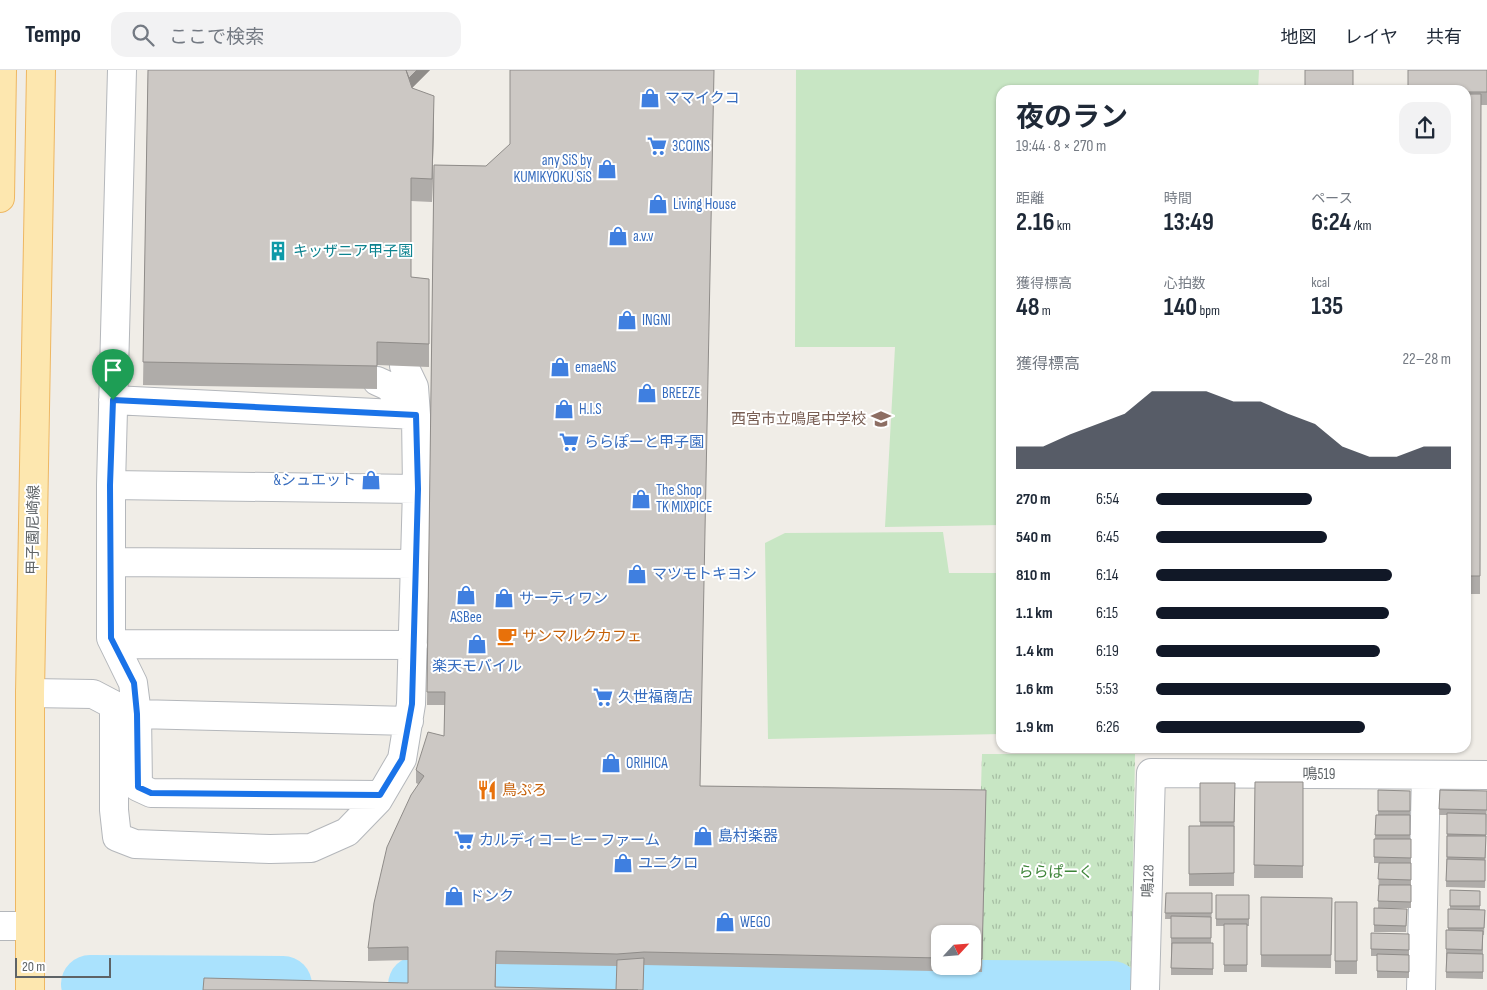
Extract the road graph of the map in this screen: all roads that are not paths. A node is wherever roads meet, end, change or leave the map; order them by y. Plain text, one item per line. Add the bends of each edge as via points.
1 (2, 70) edge
2 (41, 70) edge
3 (122, 70) edge
4 (0, 198) edge
5 (404, 366) edge
6 (377, 381) edge
7 (113, 400) junction
8 (416, 415) junction
9 (110, 485) junction
10 (418, 489) junction
11 (111, 562) junction
12 (415, 564) junction
13 (114, 644) junction
14 (413, 645) junction
15 (30, 693) junction
16 (137, 714) junction
17 (409, 721) junction
18 (1151, 773) joint
19 (1426, 774) junction
20 (1487, 775) edge
21 (380, 795) junction
22 (0, 926) edge
23 (30, 926) junction
24 (30, 990) edge
25 (1145, 990) edge
26 (1422, 990) edge

1 - 4 main road
2 - 15 main road, 甲子園尼崎線
3 - 7 street
5 - 8 street via 414,387
6 - 8 street via 388,386
7 - 8 street
7 - 9 street
8 - 10 street
9 - 10 street
9 - 11 street
10 - 12 street
11 - 12 street
11 - 13 street via 111,638
12 - 14 street
13 - 14 street
13 - 16 street via 134,683
14 - 17 street
15 - 21 street via 93,694 114,705 117,837 135,844 311,848 347,832
15 - 23 main road, 甲子園尼崎線
16 - 17 street
16 - 21 street via 138,787 151,793
17 - 21 street via 402,759
18 - 19 street, 鳴519
18 - 25 street, 鳴128
19 - 20 street, 鳴519
19 - 26 street
22 - 23 street
23 - 24 main road, 甲子園尼崎線

